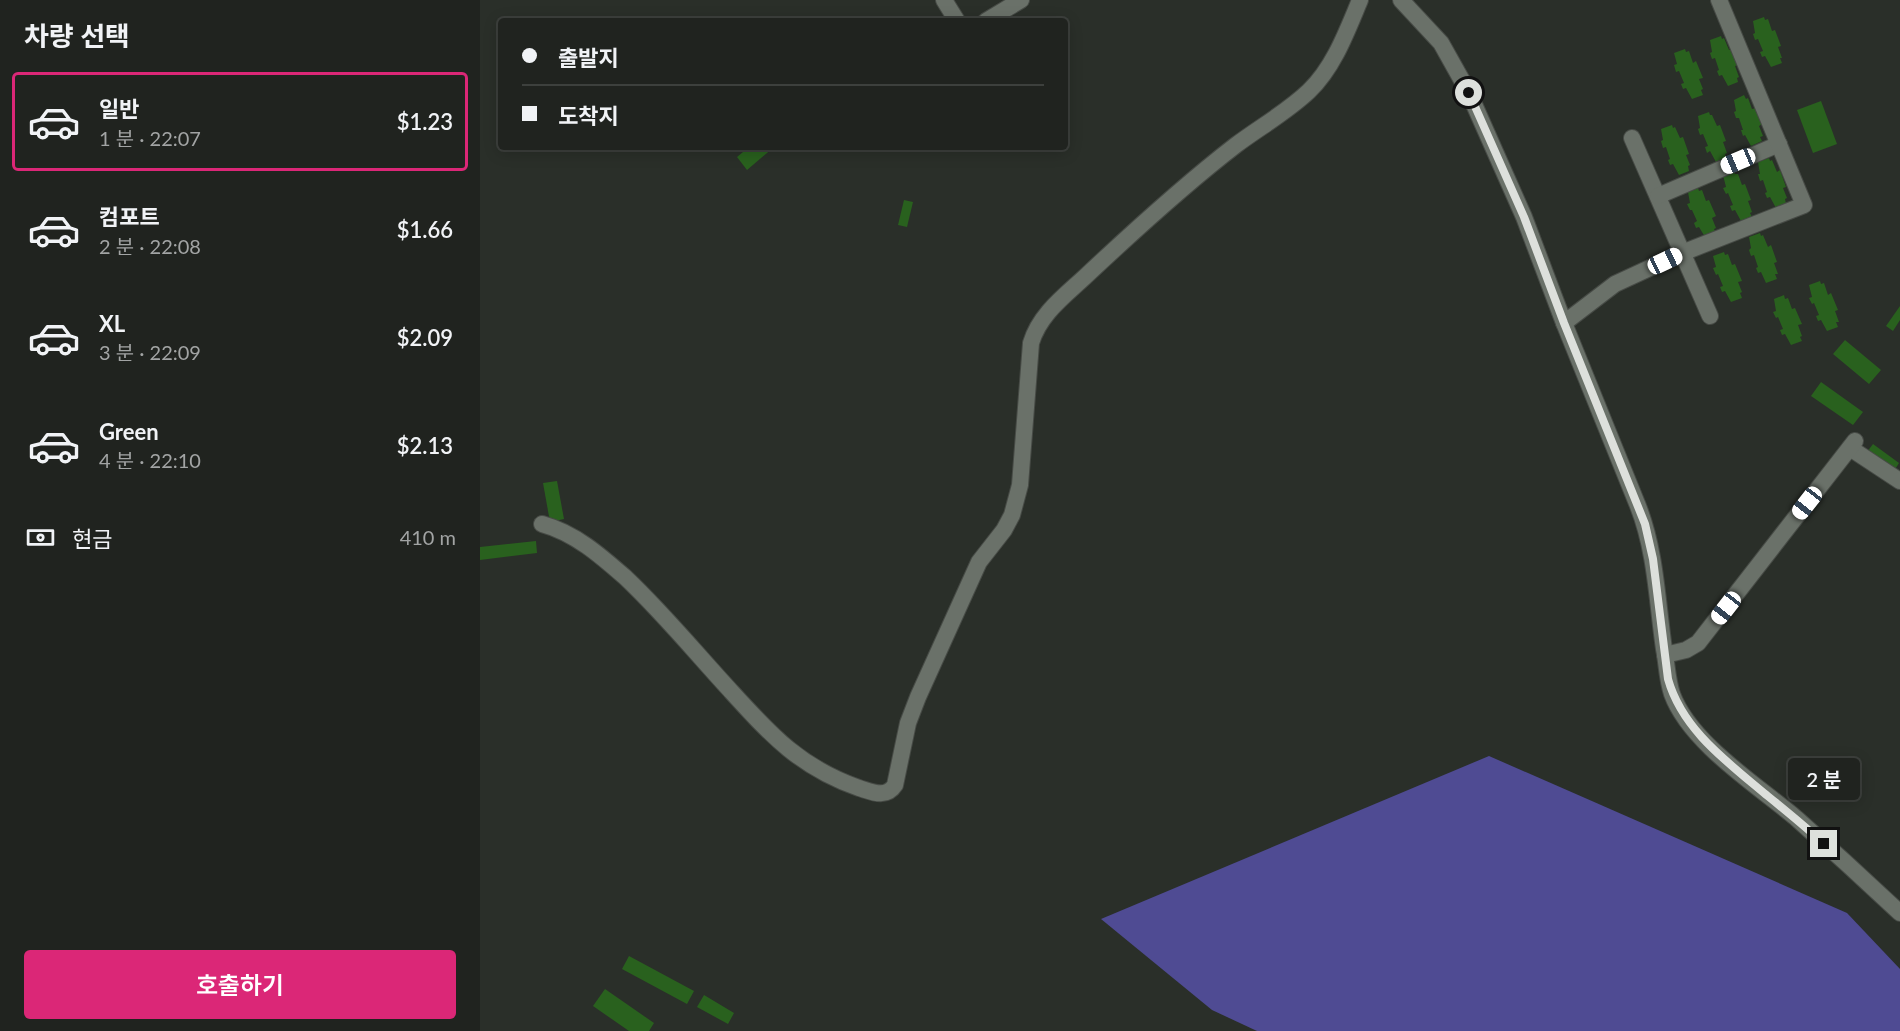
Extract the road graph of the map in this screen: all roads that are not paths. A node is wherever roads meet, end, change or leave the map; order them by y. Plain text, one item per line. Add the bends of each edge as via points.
1 (944, 0) edge
2 (1021, 0) edge
3 (1360, 0) edge
4 (1401, 0) edge
5 (1719, 0) edge
6 (955, 18) edge
7 (991, 18) edge
8 (1632, 138) dead end
9 (1779, 144) junction
10 (1658, 196) junction
11 (1682, 253) junction
12 (1710, 316) dead end
13 (1564, 323) junction
14 (1900, 481) edge
15 (542, 524) dead end
16 (1665, 654) junction
17 (1900, 913) edge

1 - 6 street
2 - 7 street
3 - 15 street via 1323,75 1309,91 1175,194 1035,330 1016,505 1004,530 979,562 918,697 891,791 874,793 829,776 788,749 755,720 626,578 584,543 562,529
4 - 13 street via 1441,43 1469,93 1524,217
5 - 9 street
8 - 10 street
9 - 10 street
9 - 11 street via 1804,205
10 - 11 street
11 - 12 street
11 - 13 street via 1615,284
13 - 16 street via 1645,524
14 - 16 street via 1852,444 1698,643
16 - 17 street via 1672,695 1687,720 1719,756

